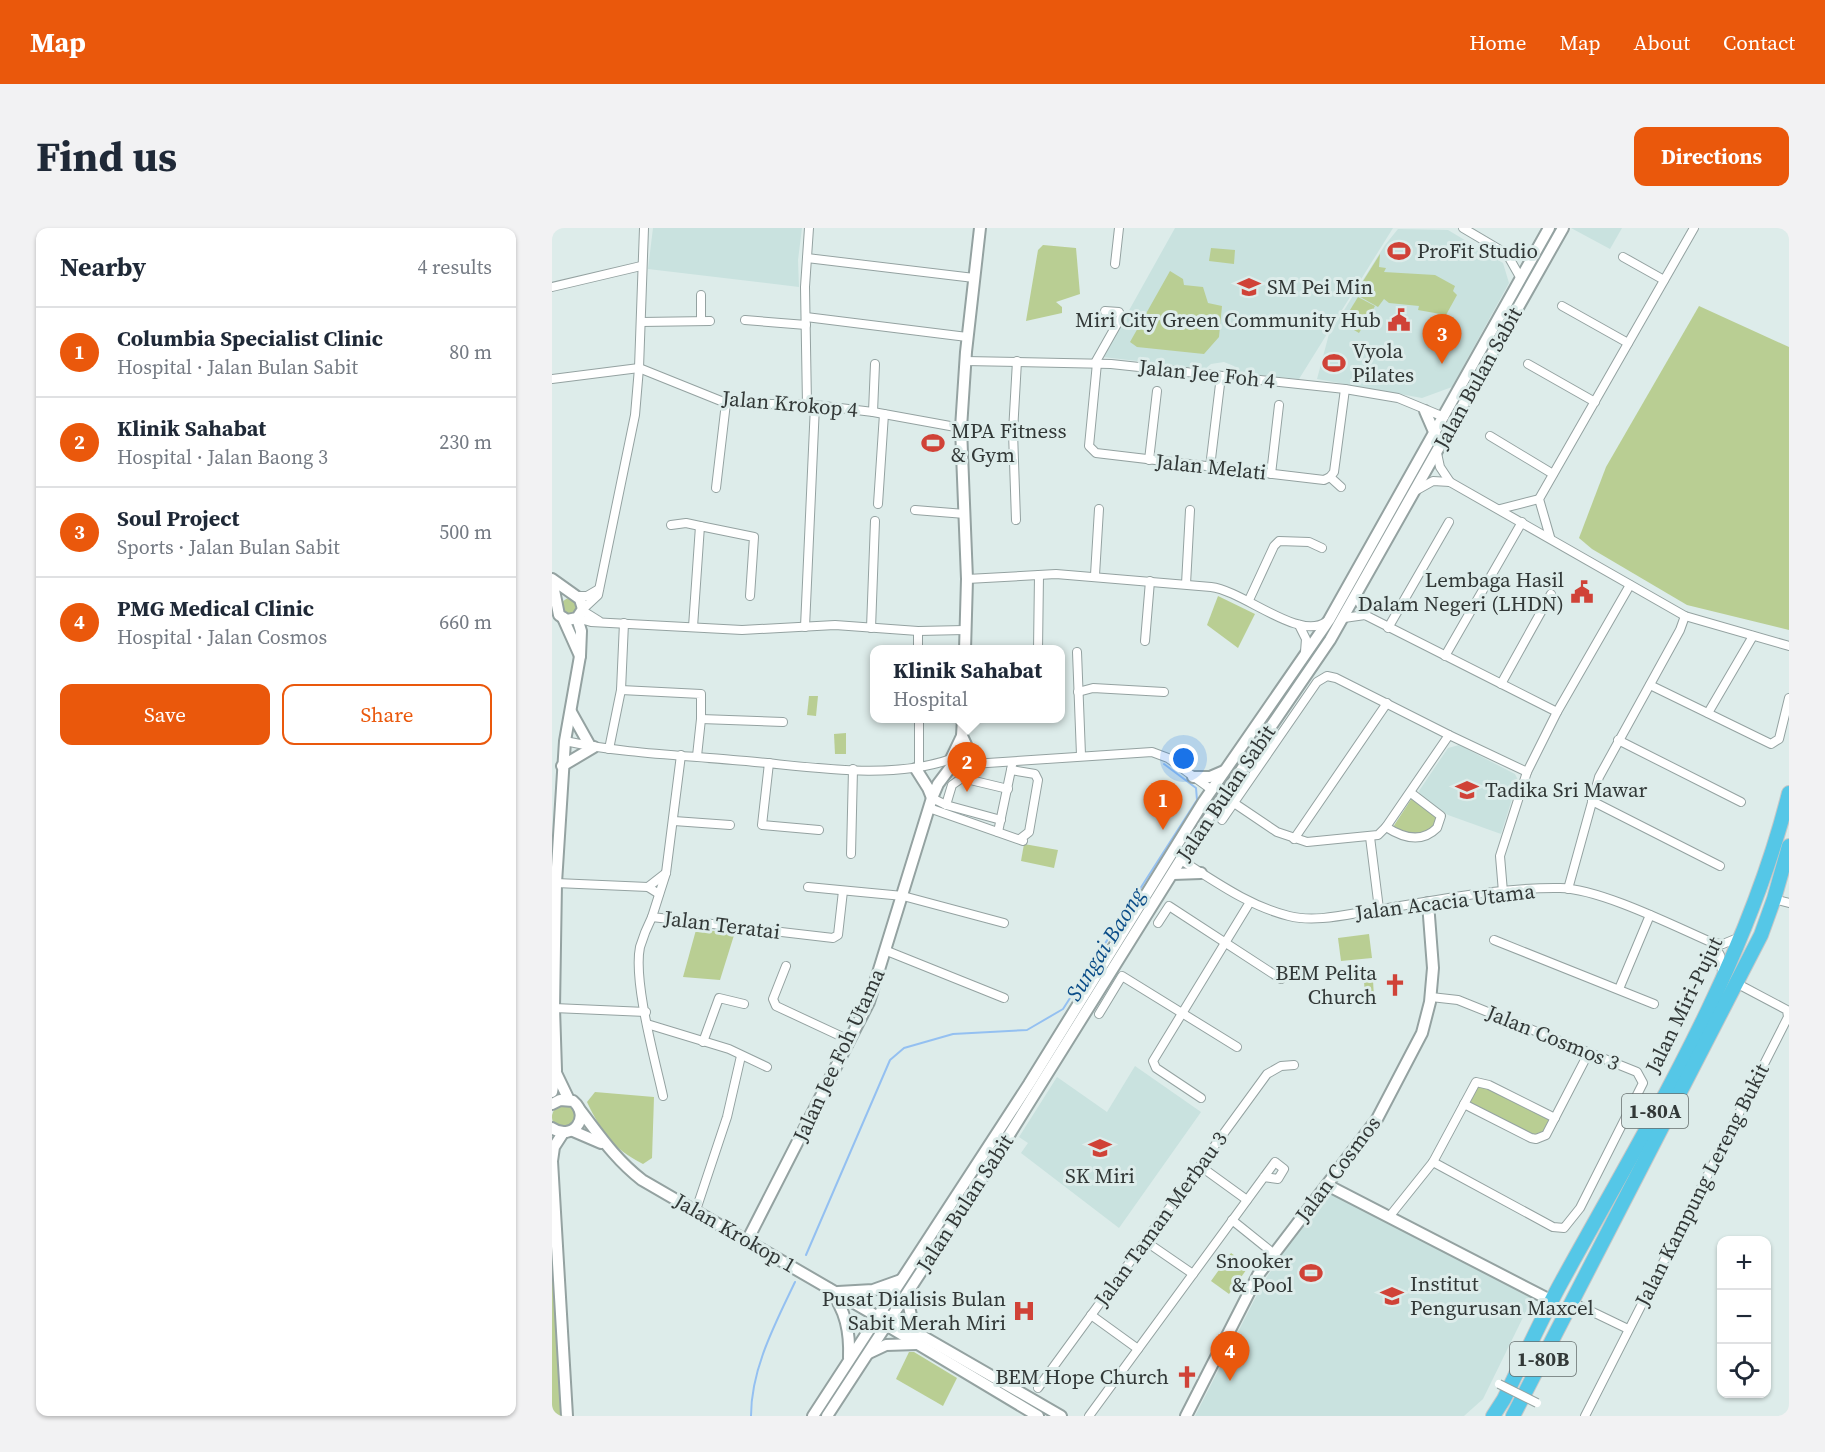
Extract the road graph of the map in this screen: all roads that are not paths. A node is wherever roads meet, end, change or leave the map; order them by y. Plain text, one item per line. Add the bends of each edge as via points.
1 (644, 228) edge
2 (809, 228) edge
3 (980, 228) edge
4 (1119, 228) edge
5 (1463, 228) edge
6 (1548, 228) edge
7 (1563, 228) edge
8 (1694, 228) edge
9 (1507, 254) junction
10 (1533, 255) junction
11 (1623, 257) dead end
12 (807, 258) junction
13 (1115, 264) dead end
14 (641, 266) junction
15 (1520, 277) junction
16 (974, 278) junction
17 (1664, 280) junction
18 (552, 287) edge
19 (701, 295) dead end
20 (1562, 306) dead end
21 (1105, 311) dead end
22 (745, 320) dead end
23 (806, 321) junction
24 (641, 322) junction
25 (967, 338) junction
26 (1628, 343) junction
27 (965, 361) junction
28 (1017, 361) junction
29 (1096, 363) junction
30 (875, 364) dead end
31 (1528, 364) dead end
32 (639, 368) junction
33 (1221, 376) junction
34 (552, 379) edge
35 (1345, 389) junction
36 (1157, 392) dead end
37 (1469, 392) junction
38 (1595, 402) junction
39 (726, 403) junction
40 (807, 405) junction
41 (816, 405) junction
42 (1279, 405) dead end
43 (1425, 411) junction
44 (873, 412) junction
45 (884, 414) junction
46 (1444, 417) junction
47 (961, 428) junction
48 (1435, 434) junction
49 (1490, 436) dead end
50 (1437, 453) junction
51 (1149, 460) junction
52 (1210, 467) junction
53 (1271, 474) junction
54 (1553, 474) junction
55 (1330, 477) junction
56 (1450, 482) junction
57 (1341, 487) dead end
58 (716, 488) dead end
59 (1416, 491) junction
60 (1539, 499) junction
61 (878, 504) dead end
62 (1099, 509) dead end
63 (1500, 509) junction
64 (915, 510) dead end
65 (1190, 510) dead end
66 (965, 514) junction
67 (1016, 520) dead end
68 (874, 521) dead end
69 (1449, 522) dead end
70 (1522, 522) junction
71 (671, 525) dead end
72 (699, 526) junction
73 (1550, 537) junction
74 (1322, 548) dead end
75 (1040, 574) junction
76 (1095, 575) junction
77 (552, 579) edge
78 (967, 579) junction
79 (1150, 581) junction
80 (1186, 584) junction
81 (1630, 585) junction
82 (600, 589) junction
83 (1551, 594) dead end
84 (574, 595) junction
85 (750, 596) dead end
86 (1357, 597) junction
87 (1249, 600) junction
88 (557, 605) junction
89 (581, 613) junction
90 (1365, 615) junction
91 (1685, 616) junction
92 (562, 618) junction
93 (1344, 618) junction
94 (1329, 620) junction
95 (624, 623) junction
96 (1299, 625) junction
97 (693, 627) junction
98 (805, 627) junction
99 (872, 628) junction
100 (1388, 628) junction
101 (965, 630) junction
102 (918, 631) junction
103 (1753, 636) junction
104 (1330, 640) junction
105 (1145, 641) dead end
106 (918, 645) edge
107 (965, 645) edge
108 (1038, 645) edge
109 (1789, 646) edge
110 (1077, 651) dead end
111 (580, 656) junction
112 (1445, 656) junction
113 (1304, 658) junction
114 (1501, 684) junction
115 (1650, 685) junction
116 (621, 690) junction
117 (1078, 692) junction
118 (1164, 692) dead end
119 (1789, 698) edge
120 (1387, 703) junction
121 (571, 711) junction
122 (1557, 712) junction
123 (1708, 713) junction
124 (701, 719) junction
125 (783, 722) dead end
126 (919, 723) edge
127 (963, 723) edge
128 (1449, 735) junction
129 (964, 740) junction
130 (1618, 740) junction
131 (565, 741) junction
132 (592, 747) junction
133 (609, 749) junction
134 (681, 755) junction
135 (1081, 755) junction
136 (697, 756) junction
137 (955, 761) junction
138 (1013, 761) junction
139 (976, 762) junction
140 (769, 763) junction
141 (562, 766) junction
142 (853, 769) junction
143 (917, 769) junction
144 (1227, 769) junction
145 (1011, 770) junction
146 (1527, 772) junction
147 (1196, 778) junction
148 (1008, 789) junction
149 (1212, 790) junction
150 (1411, 793) junction
151 (1789, 793) edge
152 (1204, 801) junction
153 (1592, 801) junction
154 (1234, 802) junction
155 (1741, 802) dead end
156 (930, 803) junction
157 (946, 805) junction
158 (969, 812) junction
159 (1001, 819) junction
160 (1222, 820) dead end
161 (674, 821) junction
162 (966, 821) junction
163 (730, 825) dead end
164 (1386, 827) junction
165 (819, 830) dead end
166 (998, 832) junction
167 (1370, 837) junction
168 (1294, 839) junction
169 (1789, 846) edge
170 (1188, 848) junction
171 (851, 854) dead end
172 (1181, 860) junction
173 (1720, 866) dead end
174 (1198, 871) junction
175 (666, 873) junction
176 (1173, 874) junction
177 (556, 883) junction
178 (648, 887) junction
179 (808, 887) dead end
180 (1568, 889) junction
181 (843, 891) junction
182 (1503, 892) junction
183 (659, 894) junction
184 (903, 896) junction
185 (1250, 902) junction
186 (1784, 902) edge
187 (1428, 903) junction
188 (1379, 909) junction
189 (1650, 915) junction
190 (652, 917) junction
191 (1004, 922) dead end
192 (1158, 923) dead end
193 (1741, 937) junction
194 (1494, 940) dead end
195 (1226, 942) junction
196 (1713, 943) junction
197 (887, 951) junction
198 (786, 966) dead end
199 (1095, 976) junction
200 (1722, 977) junction
201 (1281, 980) dead end
202 (1747, 988) junction
203 (1619, 989) junction
204 (1431, 997) junction
205 (1004, 998) dead end
206 (1654, 1004) dead end
207 (744, 1005) dead end
208 (554, 1008) junction
209 (646, 1012) junction
210 (1181, 1012) junction
211 (1099, 1014) dead end
212 (648, 1024) junction
213 (849, 1040) junction
214 (703, 1042) junction
215 (1237, 1047) dead end
216 (1589, 1052) junction
217 (741, 1056) junction
218 (1294, 1065) dead end
219 (767, 1067) dead end
220 (556, 1073) junction
221 (552, 1092) edge
222 (663, 1096) dead end
223 (1201, 1098) dead end
224 (569, 1100) junction
225 (552, 1104) edge
226 (1464, 1104) junction
227 (580, 1110) junction
228 (1555, 1118) junction
229 (552, 1128) edge
230 (568, 1132) junction
231 (603, 1144) junction
232 (1433, 1162) junction
233 (1200, 1166) junction
234 (1264, 1178) dead end
235 (1327, 1185) junction
236 (1247, 1200) junction
237 (696, 1210) junction
238 (761, 1215) junction
239 (1389, 1217) junction
240 (1232, 1220) junction
241 (731, 1230) junction
242 (748, 1239) junction
243 (1145, 1241) junction
244 (765, 1249) junction
245 (1273, 1253) junction
246 (1193, 1274) junction
247 (908, 1280) junction
248 (825, 1285) junction
249 (837, 1292) junction
250 (1552, 1301) junction
251 (1580, 1307) junction
252 (1092, 1315) junction
253 (881, 1317) junction
254 (1628, 1329) junction
255 (914, 1330) junction
256 (918, 1344) junction
257 (1138, 1349) junction
258 (867, 1354) junction
259 (849, 1359) junction
260 (1499, 1384) dead end
261 (1038, 1388) dead end
262 (1537, 1403) dead end
263 (567, 1416) edge
264 (813, 1416) edge
265 (827, 1416) edge
266 (1038, 1416) edge
267 (1061, 1416) edge
268 (1089, 1416) edge
269 (1186, 1416) edge
270 (1493, 1416) edge
271 (1513, 1416) edge
272 (1585, 1416) edge

1 - 14 street
2 - 12 street
3 - 16 main road
4 - 13 street
5 - 9 street
6 - 10 main road, Jalan Bulan Sabit
7 - 37 main road, Jalan Bulan Sabit
8 - 17 street
9 - 10 street
9 - 15 street
10 - 15 main road, Jalan Bulan Sabit
11 - 17 street
12 - 16 street
12 - 23 street
14 - 18 street
14 - 24 street
15 - 46 main road, Jalan Bulan Sabit
16 - 25 main road
17 - 26 street
19 - 24 street via 706,321
20 - 26 street
21 - 29 street via 1119,312 1121,316
22 - 23 street
23 - 25 street
23 - 40 street
24 - 32 street
25 - 27 main road
26 - 38 street
27 - 28 street, Jalan Jee Foh 4
27 - 47 main road
28 - 29 street, Jalan Jee Foh 4
28 - 67 street via 1013,432
29 - 33 street, Jalan Jee Foh 4
29 - 51 street, Jalan Melati via 1089,446 1096,453
30 - 44 street
31 - 38 street
32 - 34 street, Jalan Krokop 4
32 - 39 street, Jalan Krokop 4
32 - 82 street via 632,429
33 - 35 street, Jalan Jee Foh 4
33 - 52 street
35 - 43 street, Jalan Jee Foh 4 via 1390,396
35 - 55 street via 1334,472
36 - 51 street
37 - 46 main road
37 - 50 main road, Jalan Bulan Sabit
38 - 54 street
39 - 40 street, Jalan Krokop 4
39 - 58 street
40 - 41 street, Jalan Krokop 4
41 - 44 street, Jalan Krokop 4
41 - 98 street
42 - 53 street
43 - 46 street, Jalan Jee Foh 4
43 - 48 main road
44 - 45 street, Jalan Krokop 4
45 - 47 street, Jalan Krokop 4
45 - 61 street
46 - 48 main road, Jalan Bulan Sabit
47 - 66 main road
48 - 94 main road, Jalan Bulan Sabit
49 - 54 street
50 - 56 street
50 - 59 main road, Jalan Bulan Sabit
51 - 52 street, Jalan Melati
52 - 53 street, Jalan Melati
53 - 55 street, Jalan Melati via 1324,480
54 - 60 street
55 - 57 street
56 - 59 street via 1433,481
56 - 63 street
59 - 86 main road, Jalan Bulan Sabit
60 - 63 street
60 - 73 street
62 - 76 street
63 - 70 street
64 - 66 street
65 - 80 street
66 - 78 main road
68 - 99 street
69 - 100 street
70 - 73 street
70 - 112 street
71 - 72 street
72 - 85 street via 755,533
72 - 97 street
73 - 81 street
74 - 87 street via 1309,542 1279,541
75 - 76 street
75 - 78 street
75 - 108 street
76 - 79 street
77 - 84 main road
77 - 88 main road
78 - 101 main road
79 - 80 street
79 - 105 street
80 - 87 street via 1220,588
81 - 91 street
81 - 122 street
82 - 84 street via 587,596
82 - 89 street
83 - 114 street
84 - 88 main road via 562,596
84 - 89 main road
86 - 90 street
86 - 93 main road, Jalan Bulan Sabit
87 - 96 street
88 - 92 main road
89 - 92 main road
89 - 95 street via 599,621
89 - 111 main road
90 - 93 street
90 - 100 street
91 - 103 street
91 - 115 street
92 - 111 main road
93 - 104 main road, Jalan Bulan Sabit
94 - 96 street via 1313,627
94 - 113 main road, Jalan Bulan Sabit
95 - 97 street
95 - 116 street
96 - 113 street via 1307,645
97 - 98 street
98 - 99 street
99 - 102 street
100 - 112 street
101 - 102 street
101 - 107 main road
102 - 106 street
103 - 109 street
103 - 123 street
104 - 149 main road via 1320,648 1226,782
104 - 170 main road, Jalan Bulan Sabit
110 - 117 street
111 - 121 main road
112 - 114 street
113 - 144 main road, Jalan Bulan Sabit
114 - 122 street
115 - 123 street
115 - 130 street
116 - 124 street via 701,694
116 - 133 street
117 - 118 street via 1093,688
117 - 135 street
119 - 123 street via 1779,738 1771,744
120 - 128 street
120 - 154 street via 1336,678 1327,676 1320,680
120 - 168 street
121 - 131 main road
121 - 132 main road
122 - 146 street
124 - 125 street
124 - 136 street
126 - 143 street
127 - 129 main road
128 - 146 street
128 - 150 street
129 - 137 main road, Jalan Jee Foh Utama
129 - 139 main road
130 - 153 street
130 - 155 street
131 - 132 street
131 - 141 main road
132 - 133 street
132 - 141 main road
133 - 134 street
134 - 136 street
134 - 161 street, Jalan Teratai
135 - 138 street
135 - 147 street via 1152,752
136 - 140 street
137 - 139 street
137 - 143 street
137 - 156 main road, Jalan Jee Foh Utama
138 - 139 street
138 - 145 street
140 - 142 street
140 - 165 street via 762,825
141 - 177 main road
142 - 143 street
142 - 171 street
143 - 156 main road via 928,788
144 - 147 main road
144 - 149 main road, Jalan Bulan Sabit
145 - 148 street
145 - 166 street via 1035,774 1038,780 1029,832 1021,840
146 - 182 street via 1500,856
147 - 149 street
147 - 152 main road
148 - 157 street via 962,778 952,785
148 - 159 street
149 - 152 main road, Jalan Bulan Sabit
150 - 164 street
150 - 164 street via 1441,816 1437,828 1426,836 1407,838
151 - 193 highway, Jalan Miri-Pujut / 1-80A via 1767,869
152 - 199 main road, Jalan Bulan Sabit
153 - 173 street
153 - 180 street
154 - 160 street
154 - 168 street via 1262,824
156 - 157 street
156 - 162 street
156 - 184 main road, Jalan Jee Foh Utama
157 - 158 street
158 - 159 street
158 - 162 street
159 - 166 street
161 - 163 street
161 - 175 street, Jalan Teratai
162 - 166 street
164 - 167 street
167 - 168 street via 1307,842
167 - 188 street
169 - 186 highway, Jalan Miri-Pujut / 1-80B
170 - 172 main road, Jalan Bulan Sabit
170 - 174 main road
172 - 174 street, Jalan Acacia Utama
172 - 176 main road, Jalan Bulan Sabit
172 - 199 main road via 1166,870 1109,962
174 - 176 main road
174 - 185 street, Jalan Acacia Utama
175 - 178 street
175 - 183 street, Jalan Teratai
176 - 247 main road, Jalan Bulan Sabit via 986,1172
177 - 178 street
177 - 208 main road
178 - 183 street
179 - 181 street
180 - 182 street, Jalan Acacia Utama
180 - 189 street, Jalan Acacia Utama
181 - 184 street
181 - 190 street, Jalan Teratai via 838,935 833,938
182 - 187 street, Jalan Acacia Utama
183 - 190 street, Jalan Teratai
184 - 191 street
184 - 197 main road, Jalan Jee Foh Utama
185 - 188 street, Jalan Acacia Utama via 1291,916 1312,918
185 - 195 street
186 - 202 highway, Jalan Miri-Pujut / 1-80B via 1761,935
187 - 188 street, Jalan Acacia Utama
187 - 204 main road, Jalan Cosmos via 1433,957
189 - 196 street, Jalan Acacia Utama
189 - 203 street
190 - 209 street via 639,957
192 - 195 street via 1169,906
193 - 196 street
193 - 200 highway, Jalan Miri-Pujut / 1-80A
194 - 203 street
195 - 201 street
195 - 210 street
196 - 200 street via 1720,955
197 - 205 street
197 - 213 main road, Jalan Jee Foh Utama via 869,1002
198 - 213 street via 773,999 776,1006
199 - 247 main road, Jalan Bulan Sabit
200 - 250 highway, Jalan Miri-Pujut / 1-80A via 1671,1082
202 - 251 highway, Jalan Miri-Pujut / 1-80B
202 - 254 street, Jalan Kampung Lereng Bukit via 1785,1008 1788,1017
203 - 206 street
204 - 216 street, Jalan Cosmos 3 via 1458,999
204 - 235 main road, Jalan Cosmos via 1422,1033 1384,1107
207 - 214 street via 719,998
208 - 209 street
208 - 220 main road
209 - 212 street
210 - 211 street via 1122,976
210 - 215 street
210 - 223 street via 1153,1065
212 - 214 street
212 - 222 street
213 - 238 main road, Jalan Jee Foh Utama
214 - 217 street
216 - 228 street
216 - 232 street, Jalan Cosmos 3 via 1637,1072 1643,1087 1567,1226 1553,1227
217 - 219 street
217 - 237 street via 727,1118
218 - 233 street, Jalan Taman Merbau 3 via 1281,1066 1267,1074
220 - 221 main road
220 - 224 main road
224 - 225 main road
224 - 227 main road
226 - 228 street via 1536,1139 1546,1135
226 - 228 street via 1479,1081
226 - 232 street
227 - 230 main road via 580,1121
227 - 231 main road
229 - 230 main road
230 - 231 main road
230 - 263 main road via 554,1147 552,1161
231 - 237 main road, Jalan Krokop 1 via 642,1180
232 - 239 street
233 - 236 street
233 - 243 street, Jalan Taman Merbau 3
234 - 236 street
235 - 239 main road
235 - 245 main road, Jalan Cosmos
236 - 240 street
237 - 241 main road, Jalan Krokop 1
238 - 241 main road
238 - 242 main road, Jalan Jee Foh Utama
238 - 244 main road
239 - 250 main road
240 - 245 street
240 - 246 street
241 - 242 main road, Jalan Krokop 1
242 - 244 main road, Jalan Krokop 1
243 - 246 street
243 - 252 street, Jalan Taman Merbau 3
244 - 248 main road, Jalan Krokop 1
245 - 269 main road, Jalan Cosmos via 1250,1289
246 - 257 street
247 - 249 main road via 873,1290
247 - 253 main road, Jalan Bulan Sabit
247 - 255 main road
248 - 249 main road, Jalan Krokop 1
248 - 259 main road via 843,1312 850,1343
249 - 253 main road, Jalan Krokop 1
250 - 270 highway, Jalan Miri-Pujut / 1-80A
251 - 254 street, Jalan Kampung Lereng Bukit
251 - 271 highway, Jalan Miri-Pujut / 1-80B
252 - 257 street
252 - 261 street, Jalan Taman Merbau 3
253 - 255 main road
253 - 256 main road
253 - 258 main road
253 - 259 main road
254 - 272 street, Jalan Kampung Lereng Bukit
255 - 267 main road
256 - 258 main road via 886,1345
256 - 266 main road
257 - 268 street
258 - 265 main road
259 - 264 main road
260 - 262 street, bridge

